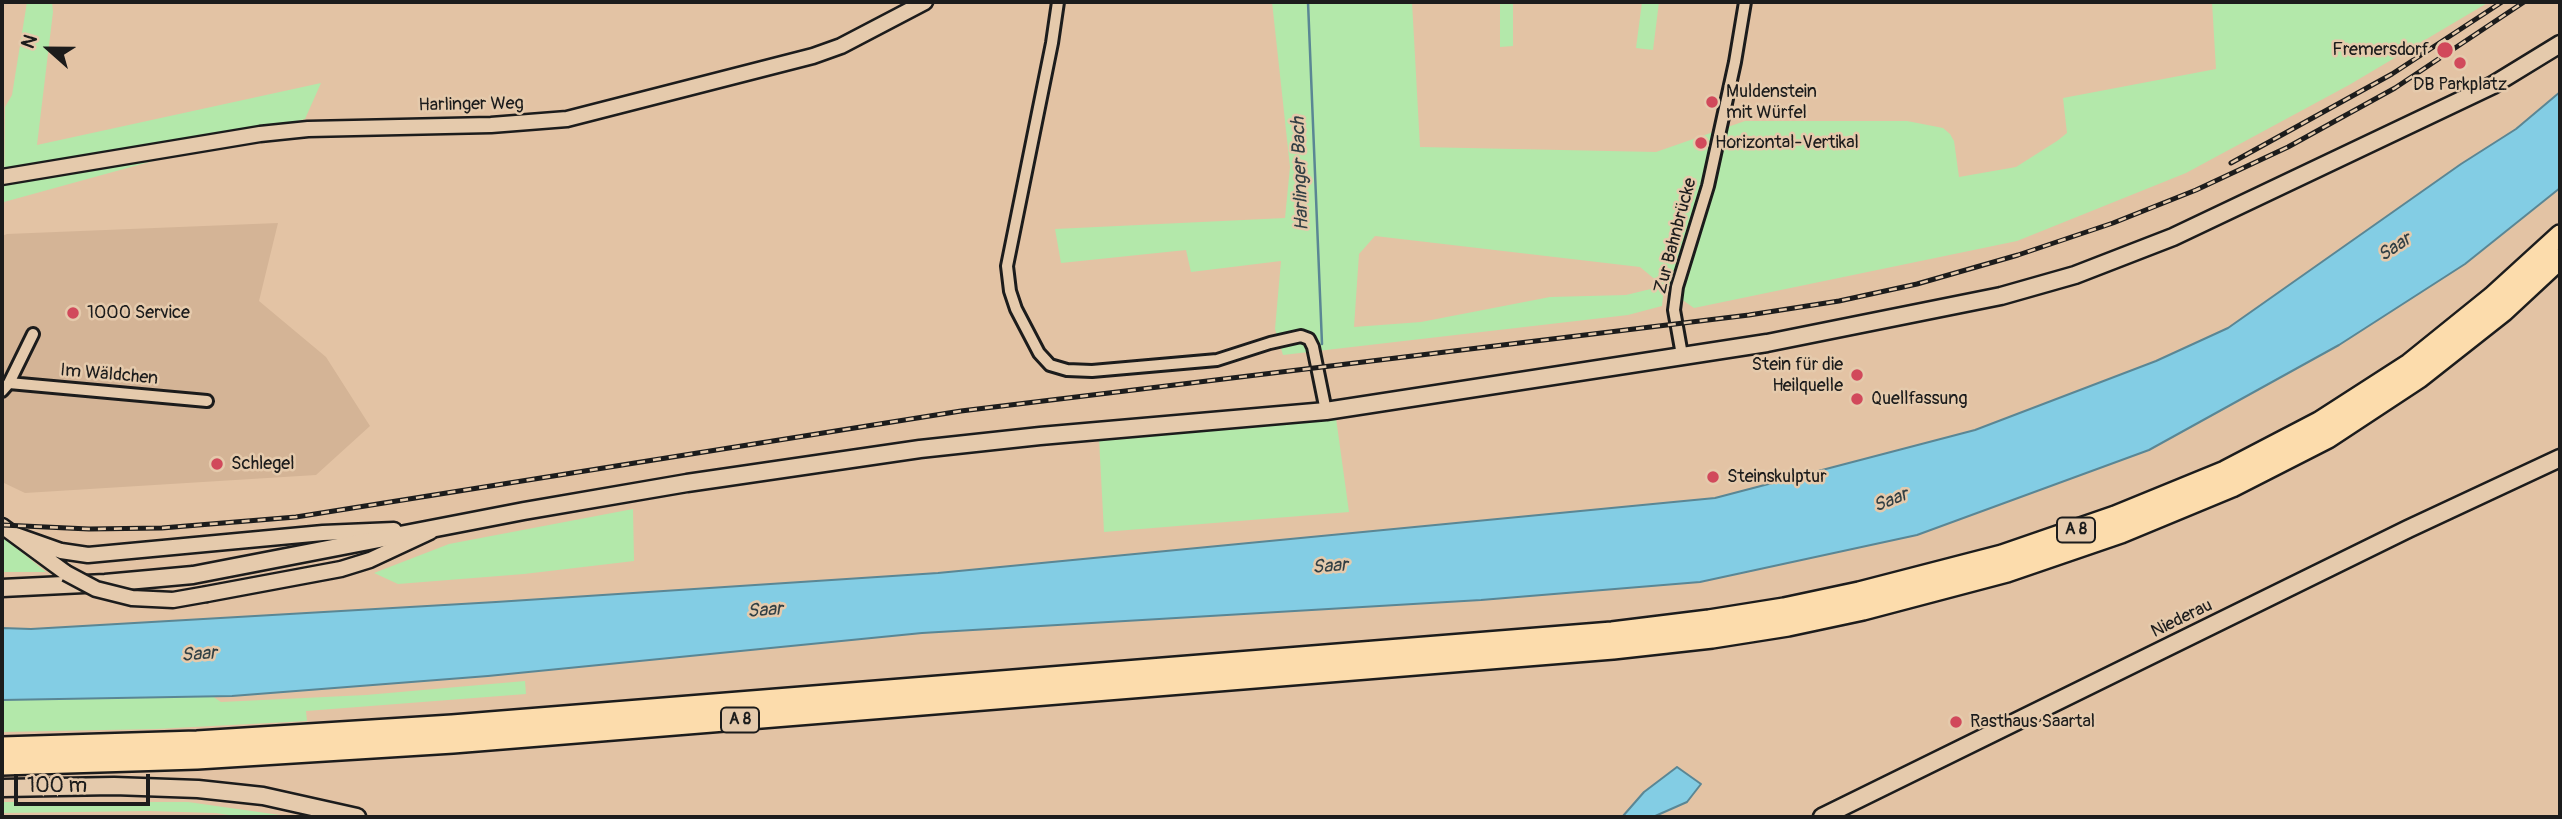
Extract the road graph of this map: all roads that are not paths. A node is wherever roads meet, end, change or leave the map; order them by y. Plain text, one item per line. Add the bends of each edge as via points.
1 (925, 2) edge
2 (1058, 2) edge
3 (1745, 2) edge
4 (2560, 44) edge
5 (2, 177) edge
6 (2560, 235) edge
7 (2560, 259) edge
8 (33, 334) dead end
9 (1682, 355) junction
10 (5, 387) edge
11 (206, 401) dead end
12 (1326, 411) junction
13 (2560, 458) edge
14 (441, 527) junction
15 (8, 530) edge
16 (2, 588) edge
17 (1517, 649) junction
18 (1476, 652) junction
19 (2, 747) edge
20 (2, 765) edge
21 (2, 788) edge
22 (357, 817) edge
23 (1822, 817) edge

1 - 5 street, Harlinger Weg via 813,56 567,118 491,125 308,129
2 - 12 street via 1007,267 1013,300 1039,353 1050,365 1093,371 1217,360 1301,336 1313,347
3 - 9 street, Zur Bahnbrücke via 1708,186 1677,287 1674,310
4 - 9 main road via 2493,85 2231,210 2075,275 2001,296
6 - 17 highway, A 8 via 2452,331 2358,398 2225,471 2115,516 1959,567 1784,608
7 - 17 highway, A 8 via 2463,345 2328,438 2232,487 2121,533 1953,588 1788,626 1712,638
8 - 10 street, Im Wäldchen
9 - 12 main road
10 - 11 street, Im Wäldchen
12 - 14 main road via 920,449 687,483
13 - 23 main road, Niederau
14 - 15 street via 88,555 61,551
14 - 15 street, bridge via 341,569 173,600 132,598 96,589
14 - 16 main road via 193,575
17 - 18 highway, A 8
18 - 19 highway, A 8 via 452,725
18 - 20 highway, A 8 via 453,743 197,759
21 - 22 main road via 198,789 263,796

